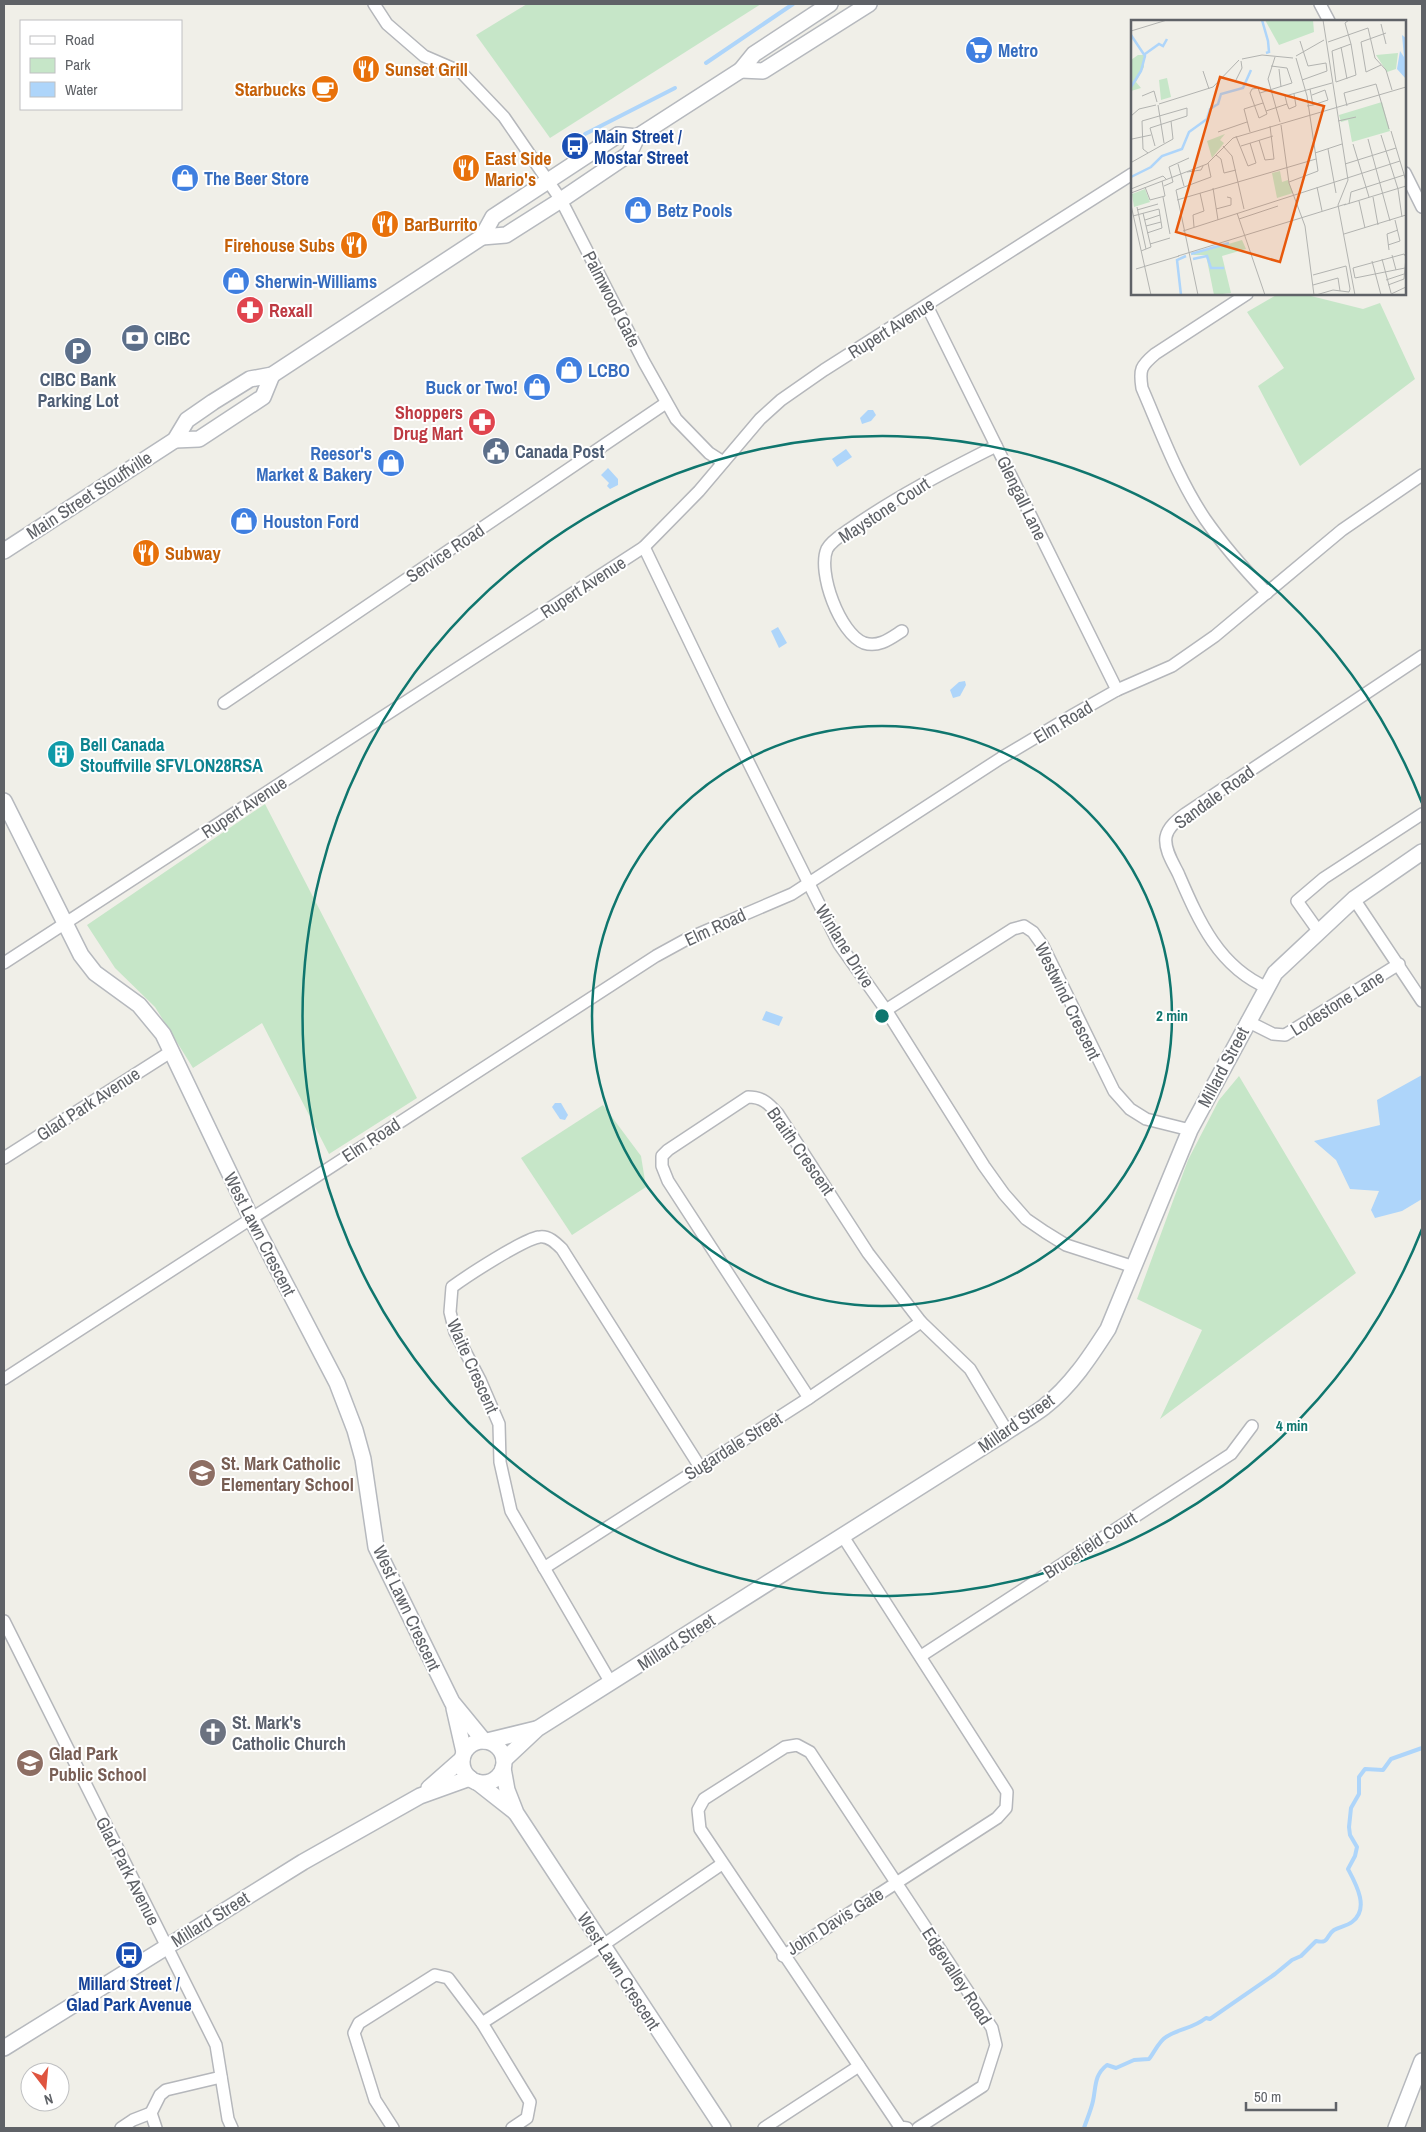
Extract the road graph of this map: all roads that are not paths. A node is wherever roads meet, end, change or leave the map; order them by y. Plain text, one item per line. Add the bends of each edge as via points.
1 (374, 4) edge
2 (830, 4) edge
3 (869, 4) edge
4 (1320, 4) edge
5 (1328, 20) edge
6 (741, 70) junction
7 (637, 137) junction
8 (1406, 174) edge
9 (1131, 175) edge
10 (549, 181) junction
11 (561, 200) junction
12 (1422, 207) edge
13 (482, 237) junction
14 (1245, 295) edge
15 (927, 306) junction
16 (272, 375) junction
17 (666, 403) junction
18 (176, 440) junction
19 (996, 446) junction
20 (723, 462) junction
21 (1422, 475) edge
22 (644, 547) junction
23 (4, 551) edge
24 (1267, 592) junction
25 (902, 631) dead end
26 (1422, 656) edge
27 (1116, 690) junction
28 (224, 703) dead end
29 (4, 801) edge
30 (1422, 814) edge
31 (1422, 852) edge
32 (808, 884) junction
33 (1354, 899) junction
34 (65, 923) junction
35 (1319, 932) junction
36 (4, 963) edge
37 (1399, 964) junction
38 (1268, 988) junction
39 (1422, 1001) edge
40 (886, 1010) junction
41 (1247, 1021) junction
42 (172, 1050) junction
43 (1190, 1130) junction
44 (4, 1158) edge
45 (251, 1218) junction
46 (1134, 1267) junction
47 (921, 1322) junction
48 (4, 1379) edge
49 (809, 1398) junction
50 (1252, 1426) dead end
51 (1007, 1431) junction
52 (700, 1467) junction
53 (842, 1535) junction
54 (544, 1568) junction
55 (4, 1621) edge
56 (921, 1656) junction
57 (611, 1684) junction
58 (452, 1702) junction
59 (537, 1729) junction
60 (486, 1741) junction
61 (463, 1756) junction
62 (504, 1764) junction
63 (474, 1780) junction
64 (420, 1796) junction
65 (516, 1813) junction
66 (722, 1864) junction
67 (895, 1884) junction
68 (603, 1945) junction
69 (166, 1947) junction
70 (783, 1956) junction
71 (482, 2023) junction
72 (4, 2048) edge
73 (1422, 2061) edge
74 (859, 2066) junction
75 (221, 2077) junction
76 (151, 2113) junction
77 (121, 2128) edge
78 (156, 2128) edge
79 (232, 2128) edge
80 (393, 2128) edge
81 (512, 2128) edge
82 (723, 2128) edge
83 (764, 2128) edge
84 (908, 2128) edge
85 (918, 2128) edge
86 (1396, 2128) edge

1 - 10 street, Palmwood Gate via 387,24 424,56 461,72 504,117
2 - 6 street, Main Street Stouffville via 754,54
3 - 6 street via 763,71
4 - 5 street
6 - 7 street, Main Street Stouffville
7 - 10 street, Main Street Stouffville via 618,135
7 - 11 street, Main Street Stouffville via 628,154
8 - 12 street
9 - 15 street, Rupert Avenue
10 - 11 street, Palmwood Gate
10 - 13 street, Main Street Stouffville via 494,218
11 - 13 street, Main Street Stouffville via 506,235
11 - 17 street, Palmwood Gate
13 - 16 street, Main Street Stouffville
14 - 24 street via 1155,354 1143,365 1140,373 1142,388 1175,465 1204,517 1249,575
15 - 19 street, Glengall Lane
15 - 20 street, Rupert Avenue via 781,400
16 - 18 street, Main Street Stouffville via 250,378 213,402 187,420
16 - 18 street, Main Street Stouffville via 263,397 199,439
17 - 20 street, Palmwood Gate via 676,419 709,453
17 - 28 street, Service Road
18 - 23 street, Main Street Stouffville
19 - 25 street, Maystone Court via 938,475 865,519 828,547 824,562 827,587 850,633 864,643 881,644
19 - 27 street, Glengall Lane
20 - 22 street, Rupert Avenue
21 - 24 street, Elm Road via 1342,530
22 - 32 street, Winlane Drive
22 - 34 street, Rupert Avenue
24 - 27 street, Elm Road via 1190,654 1156,674
26 - 38 street, Sandale Road via 1185,814 1168,832 1166,842 1170,857 1207,935 1227,960
27 - 32 street, Elm Road via 1001,758
29 - 34 street, West Lawn Crescent
30 - 35 street via 1324,878 1297,901
31 - 33 street, Millard Street
32 - 40 street, Winlane Drive via 839,944
32 - 45 street, Elm Road via 656,956
33 - 35 street, Millard Street
33 - 37 street
34 - 36 street, Rupert Avenue
34 - 42 street, West Lawn Crescent via 81,955 95,973 139,1005
35 - 38 street, Millard Street via 1275,973
37 - 39 street
37 - 41 street, Lodestone Lane via 1285,1035 1273,1034
38 - 41 street, Millard Street
40 - 43 street, Westwind Crescent via 1013,929 1024,926 1043,946 1114,1091 1130,1109 1146,1119
40 - 46 street, Winlane Drive via 984,1166 1026,1219 1066,1245
41 - 43 street, Millard Street
42 - 44 street, Glad Park Avenue
42 - 45 street, West Lawn Crescent
43 - 46 street, Millard Street
45 - 48 street, Elm Road
45 - 58 street, West Lawn Crescent via 337,1384 363,1459 376,1547
46 - 51 street, Millard Street via 1108,1329 1090,1357 1068,1385 1045,1406
47 - 49 street, Sugardale Street
47 - 49 street, Braith Crescent via 868,1253 778,1114 766,1101 748,1097 668,1150 662,1156 668,1181
47 - 51 street, Braith Crescent via 970,1369
49 - 52 street, Sugardale Street
50 - 56 street, Brucefield Court via 1231,1454
51 - 53 street, Millard Street
52 - 54 street, Sugardale Street
52 - 54 street, Waite Crescent via 562,1249 551,1240 540,1237 525,1243 463,1279 452,1287 450,1312 455,1332 498,1424 500,1462 511,1511
53 - 56 street, John Davis Gate
53 - 57 street, Millard Street
54 - 57 street, Waite Crescent
55 - 69 street, Glad Park Avenue
56 - 67 street, John Davis Gate via 1007,1792 1006,1808 997,1818
57 - 59 street, Millard Street
58 - 60 street, West Lawn Crescent
58 - 61 street, West Lawn Crescent
59 - 60 street, Millard Street
59 - 62 street, Millard Street
60 - 61 street via 472,1744
60 - 62 street via 499,1748
61 - 63 street via 465,1773
61 - 64 street, Millard Street
62 - 63 street via 496,1779 484,1783
62 - 65 street, West Lawn Crescent via 507,1790
63 - 64 street, Millard Street
63 - 65 street, West Lawn Crescent
64 - 69 street, Millard Street via 303,1862
65 - 68 street, West Lawn Crescent
66 - 67 street, John Davis Gate via 700,1829 698,1810 704,1799 785,1747 797,1745 810,1752
66 - 68 street
66 - 70 street, John Davis Gate
67 - 70 street, John Davis Gate
67 - 85 street, Edgevalley Road via 992,2028 996,2045 983,2086
68 - 71 street
68 - 82 street, West Lawn Crescent
69 - 72 street, Millard Street
69 - 75 street, Glad Park Avenue via 216,2045
70 - 74 street
71 - 80 street via 448,1978 436,1975 359,2023 354,2033 375,2100
71 - 81 street via 530,2102 527,2118
73 - 86 street
74 - 83 street
74 - 84 street via 900,2127
75 - 76 street via 166,2090 160,2094
75 - 79 street, Glad Park Avenue
76 - 77 street
76 - 78 street

